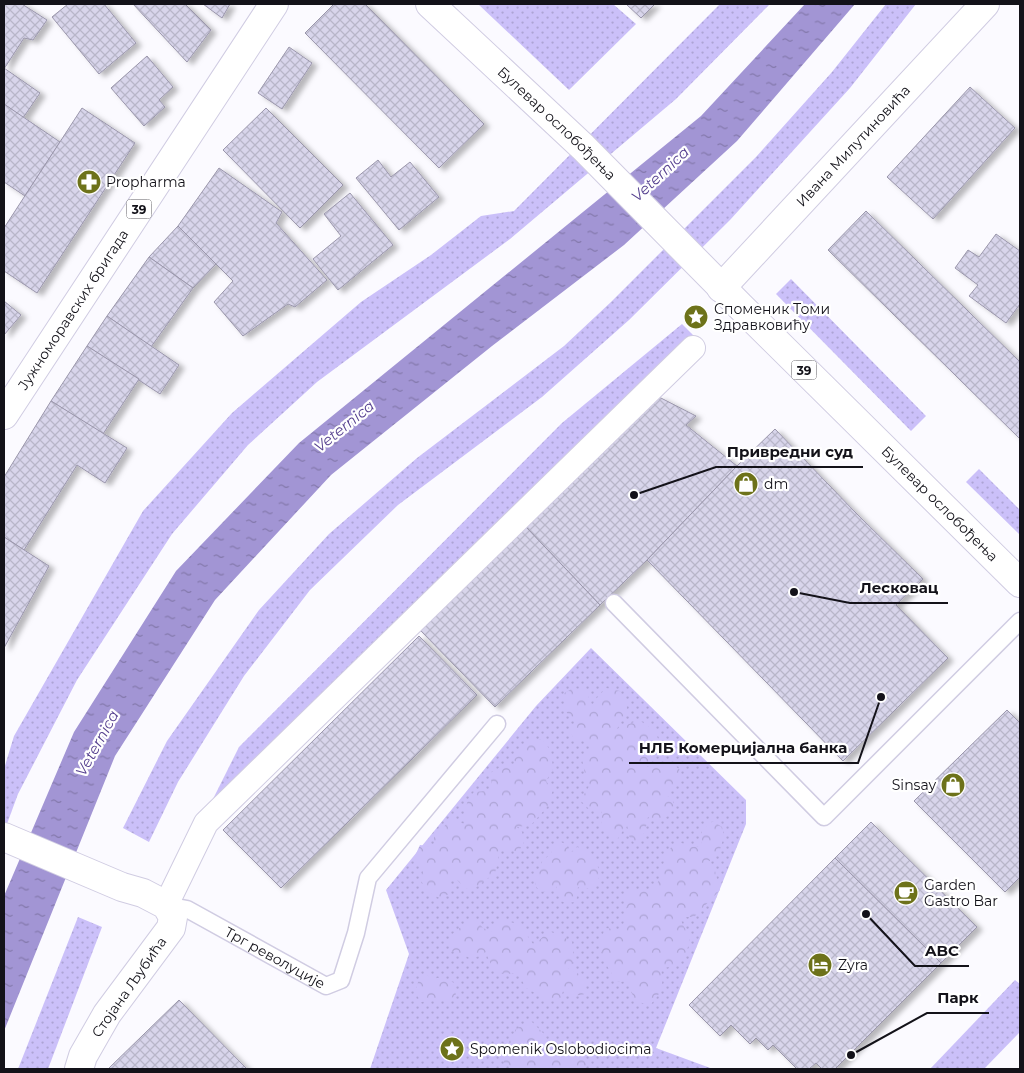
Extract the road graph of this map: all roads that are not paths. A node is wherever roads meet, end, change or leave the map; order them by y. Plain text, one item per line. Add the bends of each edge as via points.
1 (274, 4) edge
2 (430, 4) edge
3 (985, 4) edge
4 (722, 288) junction
5 (693, 348) dead end
6 (4, 415) edge
7 (1020, 583) edge
8 (614, 602) dead end
9 (1020, 621) edge
10 (497, 724) dead end
11 (4, 837) edge
12 (166, 905) junction
13 (79, 1069) edge

1 - 6 main road, Јужноморавских бригада / 39
2 - 4 main road, Булевар ослобођења / 39 via 583,147
3 - 4 main road, Ивана Милутиновића
4 - 7 main road, Булевар ослобођења / 39
5 - 12 street via 206,823
8 - 9 lane via 824,817
10 - 12 lane, Трг револуције via 368,878 341,980 326,986 187,909
11 - 12 main road, Трг револуције
12 - 13 main road, Стојана Љубића via 173,916 171,928 107,1014 82,1056

